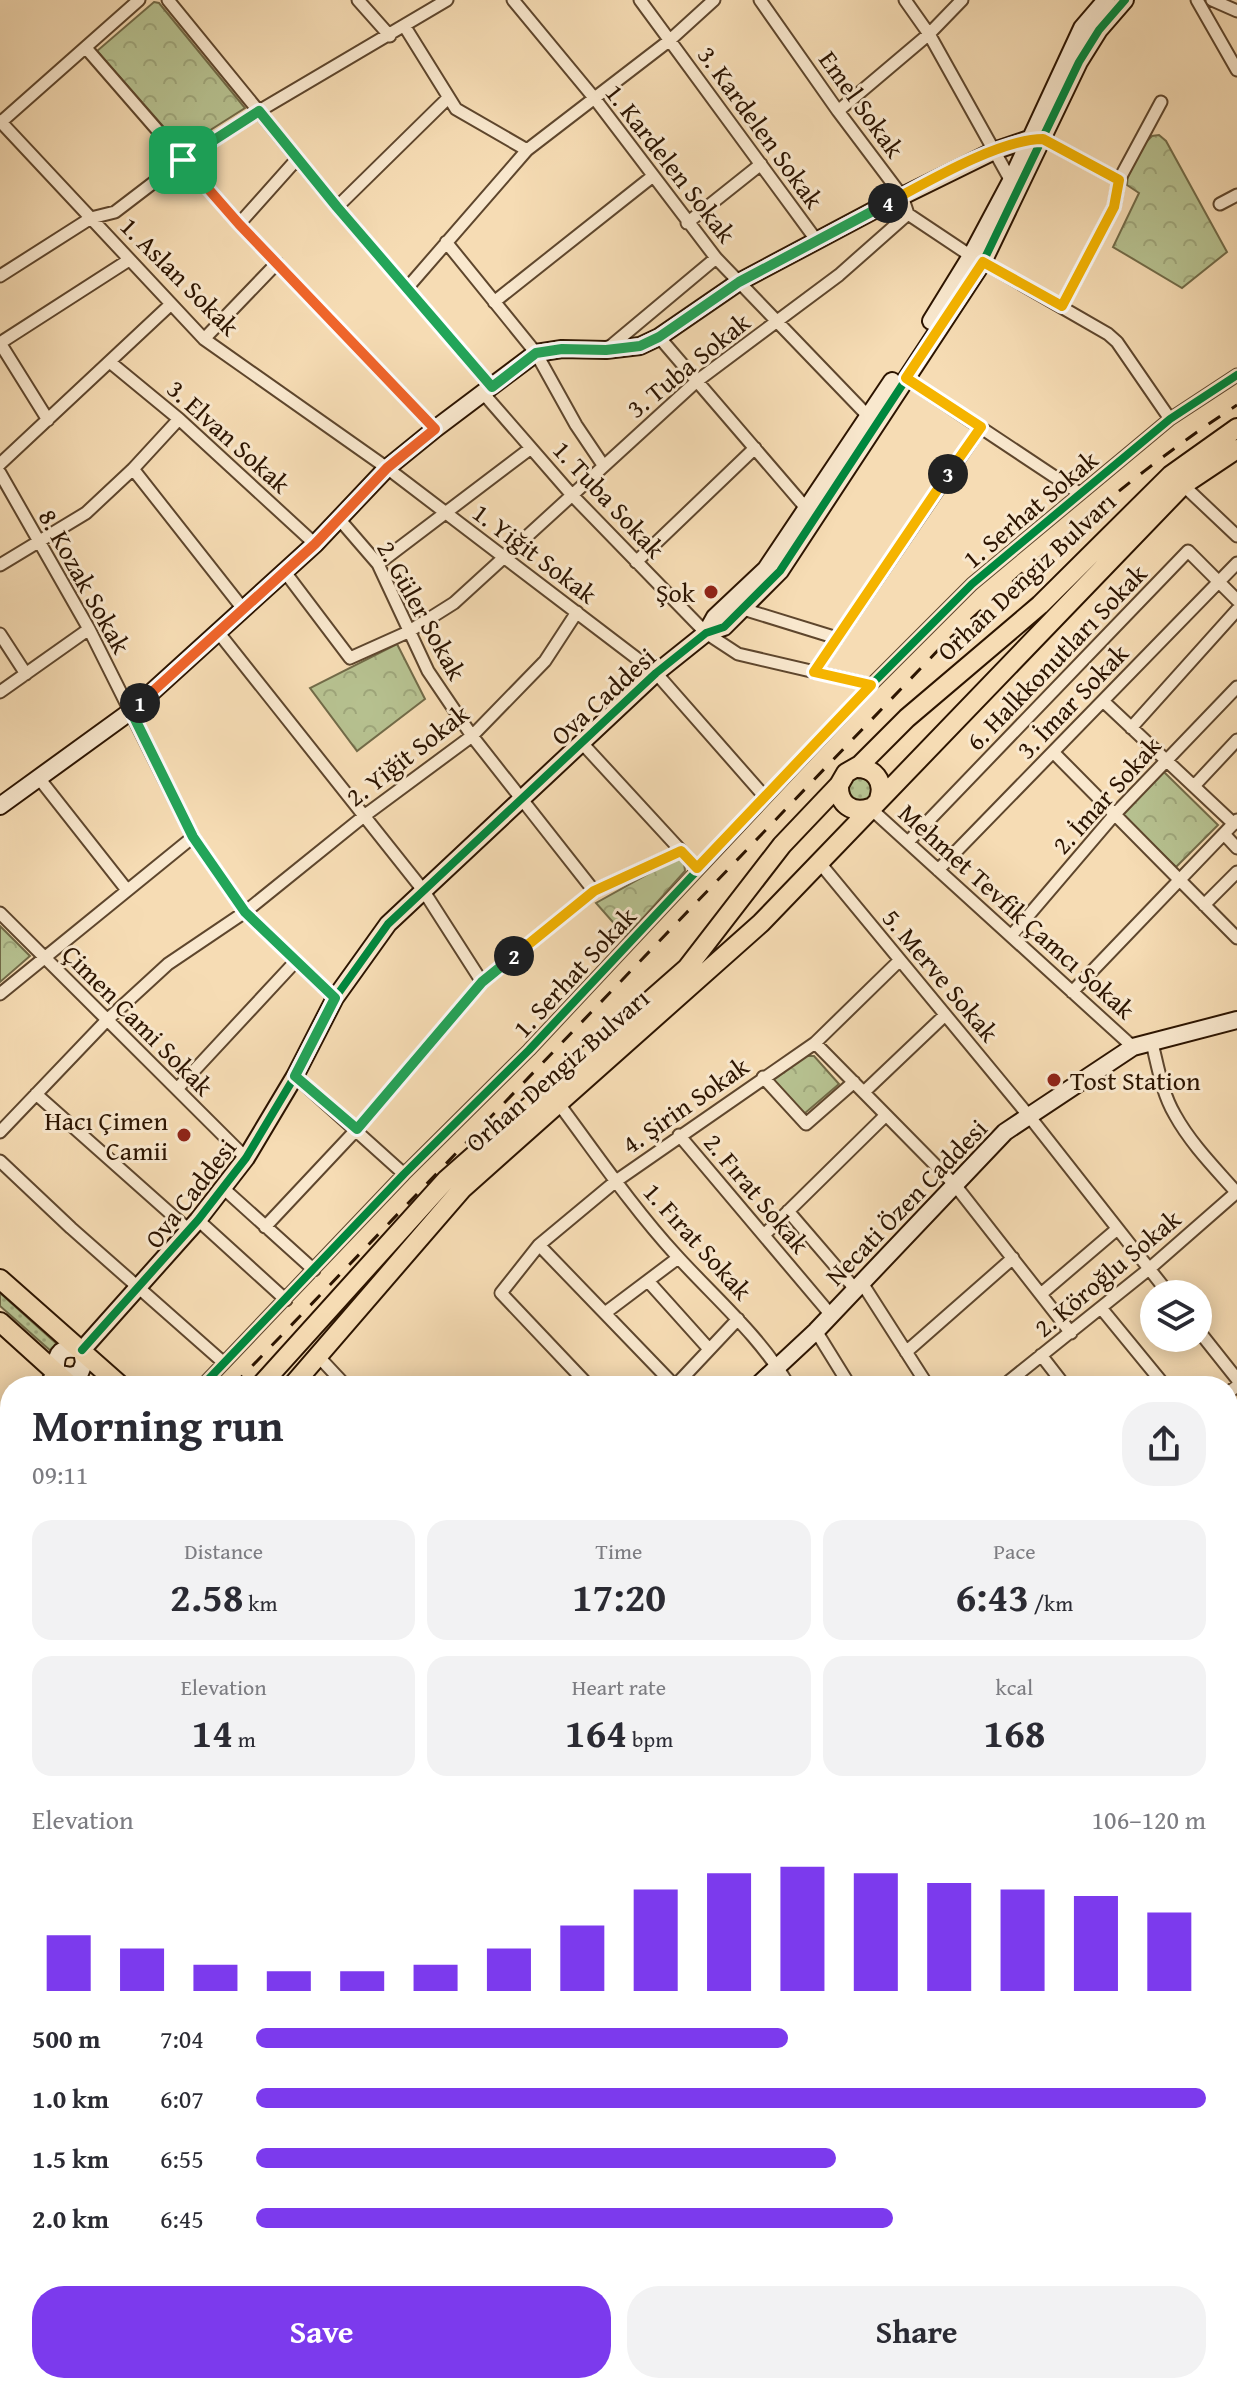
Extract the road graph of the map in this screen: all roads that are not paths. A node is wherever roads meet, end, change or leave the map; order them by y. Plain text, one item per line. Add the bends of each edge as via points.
1 (139, 0) edge
2 (168, 0) edge
3 (358, 0) edge
4 (447, 0) edge
5 (513, 0) edge
6 (640, 0) edge
7 (714, 0) edge
8 (760, 0) edge
9 (905, 0) edge
10 (962, 0) edge
11 (1106, 0) edge
12 (1125, 0) edge
13 (1197, 0) edge
14 (1212, 0) edge
15 (1237, 11) edge
16 (405, 27) junction
17 (929, 34) junction
18 (390, 36) junction
19 (670, 40) junction
20 (86, 48) junction
21 (1237, 70) edge
22 (448, 98) junction
23 (595, 99) junction
24 (1161, 102) dead end
25 (259, 111) junction
26 (838, 111) junction
27 (0, 122) edge
28 (1036, 139) junction
29 (527, 150) junction
30 (994, 151) junction
31 (297, 159) junction
32 (183, 160) junction
33 (761, 164) junction
34 (653, 176) junction
35 (1119, 180) junction
36 (1011, 181) junction
37 (1237, 195) edge
38 (902, 196) junction
39 (1220, 204) dead end
40 (337, 207) junction
41 (908, 214) junction
42 (91, 218) junction
43 (687, 223) junction
44 (239, 224) junction
45 (817, 241) junction
46 (446, 242) junction
47 (716, 258) junction
48 (977, 259) junction
49 (129, 260) junction
50 (277, 263) junction
51 (0, 276) edge
52 (739, 282) junction
53 (408, 287) junction
54 (494, 302) junction
55 (170, 305) junction
56 (1062, 306) junction
57 (775, 322) junction
58 (659, 337) junction
59 (204, 339) junction
60 (0, 343) edge
61 (606, 350) junction
62 (536, 353) junction
63 (111, 363) junction
64 (1237, 375) edge
65 (906, 378) junction
66 (697, 381) junction
67 (488, 390) junction
68 (179, 419) junction
69 (872, 419) junction
70 (1170, 419) junction
71 (48, 420) junction
72 (981, 427) junction
73 (1237, 428) edge
74 (435, 429) junction
75 (531, 448) junction
76 (755, 448) junction
77 (1237, 449) edge
78 (0, 464) edge
79 (603, 465) junction
80 (387, 468) junction
81 (133, 469) junction
82 (0, 473) edge
83 (1183, 485) junction
84 (1079, 493) junction
85 (571, 494) junction
86 (806, 508) junction
87 (446, 513) junction
88 (340, 520) junction
89 (1237, 536) edge
90 (38, 542) junction
91 (315, 544) junction
92 (504, 557) junction
93 (636, 562) junction
94 (1237, 563) edge
95 (378, 564) junction
96 (0, 565) edge
97 (285, 572) junction
98 (1219, 582) junction
99 (1237, 600) edge
100 (743, 609) junction
101 (244, 610) junction
102 (1237, 610) edge
103 (577, 612) junction
104 (89, 629) junction
105 (218, 632) junction
106 (408, 632) junction
107 (706, 633) junction
108 (0, 634) edge
109 (837, 638) junction
110 (814, 672) junction
111 (656, 673) junction
112 (26, 674) junction
113 (871, 685) junction
114 (1237, 687) edge
115 (0, 692) edge
116 (1103, 701) junction
117 (131, 711) junction
118 (1131, 728) junction
119 (472, 736) junction
120 (1237, 740) edge
121 (581, 742) junction
122 (1053, 752) junction
123 (1166, 760) junction
124 (855, 768) junction
125 (38, 777) junction
126 (839, 785) junction
127 (1194, 786) junction
128 (765, 797) junction
129 (522, 798) junction
130 (874, 804) junction
131 (0, 806) edge
132 (1115, 814) junction
133 (364, 816) junction
134 (1235, 822) edge
135 (1224, 834) junction
136 (193, 837) junction
137 (908, 842) junction
138 (1237, 848) edge
139 (681, 851) junction
140 (819, 862) junction
141 (697, 868) junction
142 (938, 870) junction
143 (1237, 872) edge
144 (1180, 880) junction
145 (127, 890) junction
146 (423, 890) junction
147 (594, 891) junction
148 (1204, 905) junction
149 (245, 912) junction
150 (0, 913) edge
151 (1011, 936) junction
152 (1237, 938) edge
153 (44, 958) junction
154 (900, 960) junction
155 (295, 962) junction
156 (482, 982) junction
157 (1072, 992) junction
158 (0, 994) edge
159 (335, 998) junction
160 (945, 1015) junction
161 (107, 1020) junction
162 (1237, 1020) edge
163 (815, 1043) junction
164 (1152, 1043) junction
165 (1133, 1047) junction
166 (295, 1076) junction
167 (763, 1077) junction
168 (854, 1082) junction
169 (177, 1089) junction
170 (864, 1092) junction
171 (36, 1094) junction
172 (559, 1104) junction
173 (886, 1115) junction
174 (1029, 1116) junction
175 (357, 1129) junction
176 (0, 1132) edge
177 (679, 1135) junction
178 (246, 1158) junction
179 (0, 1161) edge
180 (404, 1174) junction
181 (616, 1181) junction
182 (955, 1185) junction
183 (223, 1188) junction
184 (1237, 1192) edge
185 (788, 1211) junction
186 (193, 1225) junction
187 (265, 1227) junction
188 (1116, 1230) junction
189 (764, 1235) junction
190 (539, 1245) junction
191 (678, 1258) junction
192 (1013, 1258) junction
193 (1149, 1269) junction
194 (314, 1270) junction
195 (0, 1279) edge
196 (1158, 1280) edge
197 (648, 1281) junction
198 (859, 1287) junction
199 (139, 1288) junction
200 (1041, 1294) junction
201 (286, 1300) junction
202 (1101, 1308) junction
203 (605, 1313) junction
204 (831, 1315) junction
205 (738, 1319) junction
206 (0, 1322) edge
207 (816, 1331) junction
208 (1071, 1333) junction
209 (1212, 1348) edge
210 (709, 1349) junction
211 (82, 1350) junction
212 (906, 1352) junction
213 (1041, 1355) junction
214 (318, 1356) junction
215 (224, 1363) junction
216 (778, 1366) junction
217 (47, 1376) edge
218 (71, 1376) edge
219 (110, 1376) edge
220 (212, 1376) edge
221 (269, 1376) edge
222 (301, 1376) edge
223 (337, 1376) edge
224 (580, 1376) edge
225 (665, 1376) edge
226 (684, 1376) edge
227 (768, 1376) edge
228 (784, 1376) edge
229 (844, 1376) edge
230 (922, 1376) edge
231 (1015, 1376) edge
232 (1057, 1376) edge
233 (1157, 1376) edge
234 (1235, 1376) edge

1 - 20 street
2 - 25 street, 1. Tuba Sokak
3 - 18 street
4 - 16 street
5 - 23 street, 1. Kardelen Sokak
6 - 19 street, 3. Kardelen Sokak
7 - 19 street
8 - 26 street, Emel Sokak
9 - 17 street
10 - 17 street
11 - 28 street, Ova Caddesi via 1082,28
12 - 28 street, Ova Caddesi via 1099,30
13 - 21 street
14 - 15 street
16 - 18 street
16 - 22 street
17 - 26 street
17 - 30 street
18 - 25 street
19 - 23 street
19 - 33 street, 3. Kardelen Sokak
20 - 27 street
20 - 32 street
22 - 29 street via 456,109
22 - 40 street
23 - 29 street
23 - 34 street, 1. Kardelen Sokak
24 - 35 street
25 - 31 street, 1. Tuba Sokak
25 - 32 street
26 - 38 street, Emel Sokak
27 - 42 street, 1. Aslan Sokak
28 - 30 street
28 - 35 street
28 - 36 street, Ova Caddesi
28 - 48 street, Ova Caddesi
29 - 46 street
30 - 36 street
30 - 38 street
31 - 40 street, 1. Tuba Sokak
31 - 44 street
32 - 42 street via 115,212
32 - 44 street
33 - 43 street
33 - 45 street, 3. Kardelen Sokak
34 - 43 street, 1. Kardelen Sokak
34 - 54 street
35 - 56 street via 1114,207
36 - 48 street, Ova Caddesi
37 - 39 street
38 - 41 street, Emel Sokak
38 - 45 street
40 - 53 street, 1. Tuba Sokak
41 - 48 street
41 - 57 street, 3. Tuba Sokak
42 - 49 street, 1. Aslan Sokak
42 - 51 street
43 - 47 street, 1. Kardelen Sokak
44 - 50 street
45 - 52 street
46 - 53 street
46 - 54 street
47 - 52 street, 1. Kardelen Sokak
47 - 61 street
48 - 56 street
48 - 65 street, Ova Caddesi
48 - 69 street, Ova Caddesi
49 - 55 street, 1. Aslan Sokak
49 - 60 street
50 - 59 street
50 - 74 street
52 - 57 street, 1. Kardelen Sokak
52 - 58 street
53 - 67 street, 1. Tuba Sokak
54 - 62 street
55 - 59 street, 1. Aslan Sokak
55 - 63 street
56 - 70 street via 1117,342
57 - 66 street, 3. Tuba Sokak
57 - 69 street, 1. Kardelen Sokak
58 - 61 street via 640,346
58 - 66 street
59 - 80 street, 1. Aslan Sokak
60 - 71 street
61 - 62 street
62 - 67 street
62 - 79 street
63 - 68 street, 3. Elvan Sokak
63 - 71 street
64 - 70 street, 1. Serhat Sokak
65 - 69 street, Ova Caddesi
65 - 72 street
66 - 76 street
66 - 79 street, 3. Tuba Sokak
67 - 74 street
67 - 75 street, 1. Tuba Sokak
68 - 81 street
68 - 91 street, 3. Elvan Sokak
69 - 86 street, Ova Caddesi
69 - 100 street, Ova Caddesi via 780,571
70 - 84 street, 1. Serhat Sokak
71 - 78 street
72 - 84 street
72 - 109 street
73 - 124 main road, Orhan Dengiz Bulvarı via 1171,475 1040,605
74 - 80 street
75 - 85 street, 1. Tuba Sokak
75 - 87 street
76 - 86 street
76 - 93 street
77 - 83 main road, Orhan Dengiz Bulvarı
79 - 85 street, 3. Tuba Sokak
80 - 87 street, 1. Yiğit Sokak
80 - 88 street
81 - 90 street via 86,513
81 - 101 street
82 - 90 street, 8. Kozak Sokak
83 - 89 street
83 - 130 main road, Orhan Dengiz Bulvarı
84 - 113 street, 1. Serhat Sokak via 972,584
85 - 92 street, 3. Tuba Sokak
85 - 93 street, 1. Tuba Sokak
86 - 107 street, Ova Caddesi via 766,569 715,617
87 - 92 street, 1. Yiğit Sokak
87 - 95 street
88 - 91 street
88 - 95 street, 2. Güler Sokak
90 - 96 street
90 - 104 street, 8. Kozak Sokak
91 - 97 street
92 - 103 street, 1. Yiğit Sokak
92 - 106 street, 3. Tuba Sokak via 454,603
93 - 107 street, 1. Tuba Sokak
94 - 98 street, 3. İmar Sokak
95 - 106 street, 2. Güler Sokak
97 - 101 street
97 - 106 street, 3. Tuba Sokak via 350,658
98 - 99 street, 6. Halkkonutları Sokak
98 - 116 street, 3. İmar Sokak
98 - 137 street, 6. Halkkonutları Sokak via 1188,551
100 - 107 street, Ova Caddesi via 724,627
100 - 109 street
101 - 105 street
102 - 118 street
103 - 111 street, 1. Yiğit Sokak
103 - 119 street, 2. Yiğit Sokak via 545,661
104 - 112 street
104 - 117 street, 8. Kozak Sokak
105 - 117 street
105 - 133 street
106 - 119 street, 2. Güler Sokak
107 - 110 street, 1. Tuba Sokak via 738,654
107 - 111 street, Ova Caddesi
108 - 112 street
109 - 110 street
110 - 113 street, 1. Tuba Sokak
111 - 121 street, Ova Caddesi
111 - 128 street, 1. Yiğit Sokak
112 - 115 street
113 - 128 street, 1. Serhat Sokak
114 - 123 street, 2. İmar Sokak
116 - 118 street
116 - 122 street, 3. İmar Sokak
117 - 125 street
117 - 136 street, 8. Kozak Sokak
118 - 123 street
119 - 129 street, 2. Güler Sokak
119 - 133 street, 2. Yiğit Sokak
120 - 127 street
121 - 129 street, Ova Caddesi
121 - 139 street
122 - 132 street
122 - 142 street, 3. İmar Sokak
123 - 127 street
123 - 132 street, 2. İmar Sokak
124 - 126 main road, Orhan Dengiz Bulvarı
124 - 130 main road via 877,776 881,785
125 - 131 street
125 - 145 street
126 - 130 main road via 847,806 858,811
126 - 221 main road, Orhan Dengiz Bulvarı via 782,845 687,968 446,1180
127 - 134 street
128 - 141 street, 1. Serhat Sokak
129 - 146 street, Ova Caddesi
129 - 147 street, 2. Güler Sokak
130 - 137 street, Mehmet Tevfik Çamcı Sokak
130 - 140 main road, Orhan Dengiz Bulvarı
132 - 144 street
132 - 151 street, 2. İmar Sokak
133 - 146 street
133 - 149 street, 2. Yiğit Sokak
134 - 135 street
135 - 138 street
135 - 144 street
136 - 145 street
136 - 149 street, 8. Kozak Sokak
137 - 142 street, Mehmet Tevfik Çamcı Sokak
139 - 141 street
139 - 147 street
140 - 154 street, 5. Merve Sokak
140 - 172 main road, Orhan Dengiz Bulvarı via 761,923
141 - 180 street, 1. Serhat Sokak via 529,1050
142 - 151 street, Mehmet Tevfik Çamcı Sokak
143 - 148 street
144 - 148 street
144 - 157 street
145 - 153 street
146 - 156 street
146 - 159 street, Ova Caddesi via 388,924
147 - 156 street
148 - 152 street
149 - 155 street, 8. Kozak Sokak
149 - 161 street, 2. Yiğit Sokak via 168,964
150 - 153 street, Çimen Cami Sokak
151 - 157 street, Mehmet Tevfik Çamcı Sokak
153 - 158 street
153 - 161 street, Çimen Cami Sokak
154 - 160 street, 5. Merve Sokak
154 - 163 street, 4. Şirin Sokak
155 - 159 street, 8. Kozak Sokak
155 - 169 street
156 - 175 street
157 - 165 street, Mehmet Tevfik Çamcı Sokak
159 - 166 street, Ova Caddesi
160 - 170 street
160 - 174 street, 5. Merve Sokak
161 - 169 street, Çimen Cami Sokak
161 - 171 street, 2. Yiğit Sokak
162 - 164 street, Necati Özen Caddesi
163 - 167 street, 4. Şirin Sokak
163 - 168 street
164 - 165 street, Necati Özen Caddesi
164 - 184 street via 1174,1113
165 - 174 street, Necati Özen Caddesi
166 - 175 street
166 - 178 street, Ova Caddesi
167 - 168 street via 806,1124
167 - 177 street, 4. Şirin Sokak
168 - 170 street
169 - 178 street, Çimen Cami Sokak
170 - 173 street
171 - 176 street, 2. Yiğit Sokak
171 - 186 street
172 - 181 street, 1. Fırat Sokak
172 - 214 main road, Orhan Dengiz Bulvarı via 462,1189
173 - 182 street
173 - 185 street
174 - 182 street, Necati Özen Caddesi via 989,1146
174 - 188 street, 5. Merve Sokak
175 - 180 street
175 - 187 street
177 - 181 street, 4. Şirin Sokak
177 - 189 street, 2. Fırat Sokak
178 - 183 street, Ova Caddesi
179 - 199 street
180 - 194 street, 1. Serhat Sokak
181 - 190 street, 4. Şirin Sokak
181 - 191 street, 1. Fırat Sokak
182 - 192 street
182 - 198 street, Necati Özen Caddesi
183 - 186 street, Ova Caddesi
183 - 187 street
184 - 193 street, 2. Köroğlu Sokak
185 - 189 street
185 - 198 street
186 - 199 street, Ova Caddesi
186 - 201 street
187 - 194 street
188 - 193 street, 5. Merve Sokak
188 - 200 street
189 - 204 street, 2. Fırat Sokak
190 - 203 street
190 - 224 street, 4. Şirin Sokak via 501,1293
191 - 197 street
191 - 205 street, 1. Fırat Sokak
192 - 200 street
192 - 212 street
193 - 196 street, 5. Merve Sokak
193 - 202 street, 2. Köroğlu Sokak
194 - 201 street, 1. Serhat Sokak
195 - 211 main road
197 - 203 street
197 - 210 street
198 - 204 street, Necati Özen Caddesi
198 - 212 street
199 - 211 street, Ova Caddesi
199 - 215 street
200 - 208 street
201 - 215 street, 1. Serhat Sokak
202 - 208 street, 2. Köroğlu Sokak
202 - 233 street
203 - 225 street
204 - 207 street, Necati Özen Caddesi
205 - 210 street
205 - 216 street, 1. Fırat Sokak
206 - 217 main road
207 - 216 street, Necati Özen Caddesi
207 - 229 street
208 - 213 street, 2. Köroğlu Sokak
209 - 234 street
210 - 226 street
211 - 218 street, Ova Caddesi via 80,1373
211 - 219 main road
212 - 230 street
213 - 231 street, 2. Köroğlu Sokak
213 - 232 street
214 - 222 main road, Orhan Dengiz Bulvarı
214 - 223 street
215 - 220 street, 1. Serhat Sokak
216 - 227 street, Necati Özen Caddesi
216 - 228 street, 1. Fırat Sokak

